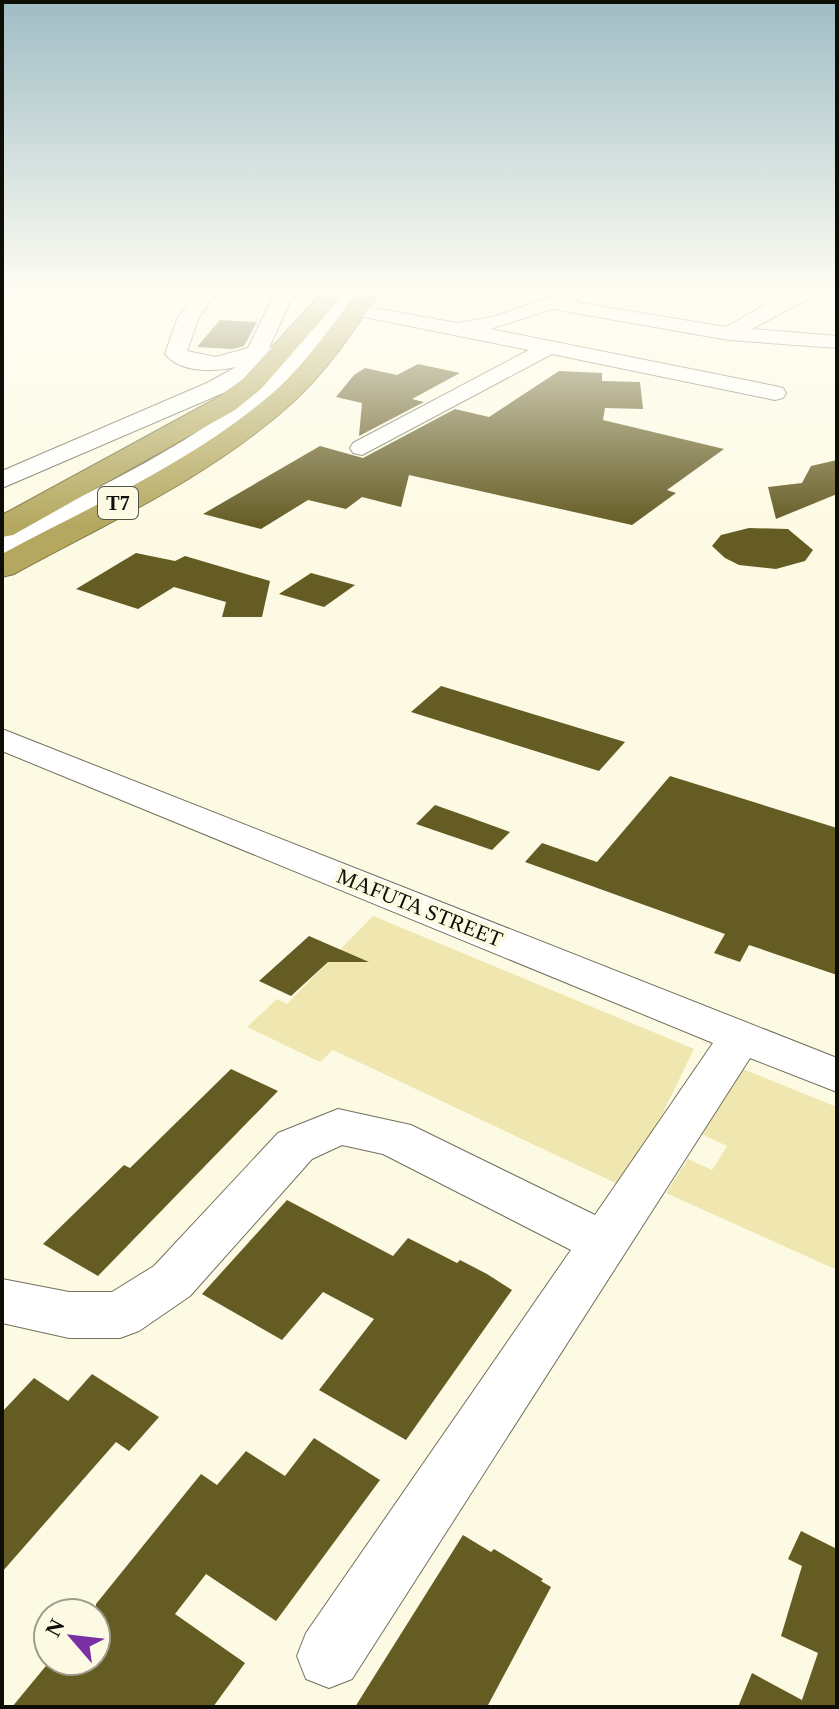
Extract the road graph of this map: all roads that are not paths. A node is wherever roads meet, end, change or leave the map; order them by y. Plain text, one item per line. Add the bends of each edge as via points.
1 (252, 367) edge
2 (267, 367) edge
3 (291, 367) edge
4 (308, 367) edge
5 (513, 367) edge
6 (647, 367) edge
7 (775, 393) dead end
8 (362, 448) dead end
9 (2, 480) edge
10 (2, 528) edge
11 (2, 547) edge
12 (2, 567) edge
13 (2, 739) edge
14 (741, 1037) junction
15 (837, 1076) edge
16 (604, 1243) junction
17 (2, 1301) edge
18 (329, 1656) dead end

1 - 9 lane via 215,388
2 - 10 highway, T7 via 226,404
3 - 11 lane via 239,412 180,450
4 - 12 highway, T7 via 232,437
5 - 8 lane
6 - 7 lane
13 - 14 lane, MAFUTA STREET
14 - 15 lane, MAFUTA STREET
14 - 16 lane
16 - 17 lane via 394,1138 338,1127 295,1146 172,1281 120,1315 69,1315
16 - 18 lane

